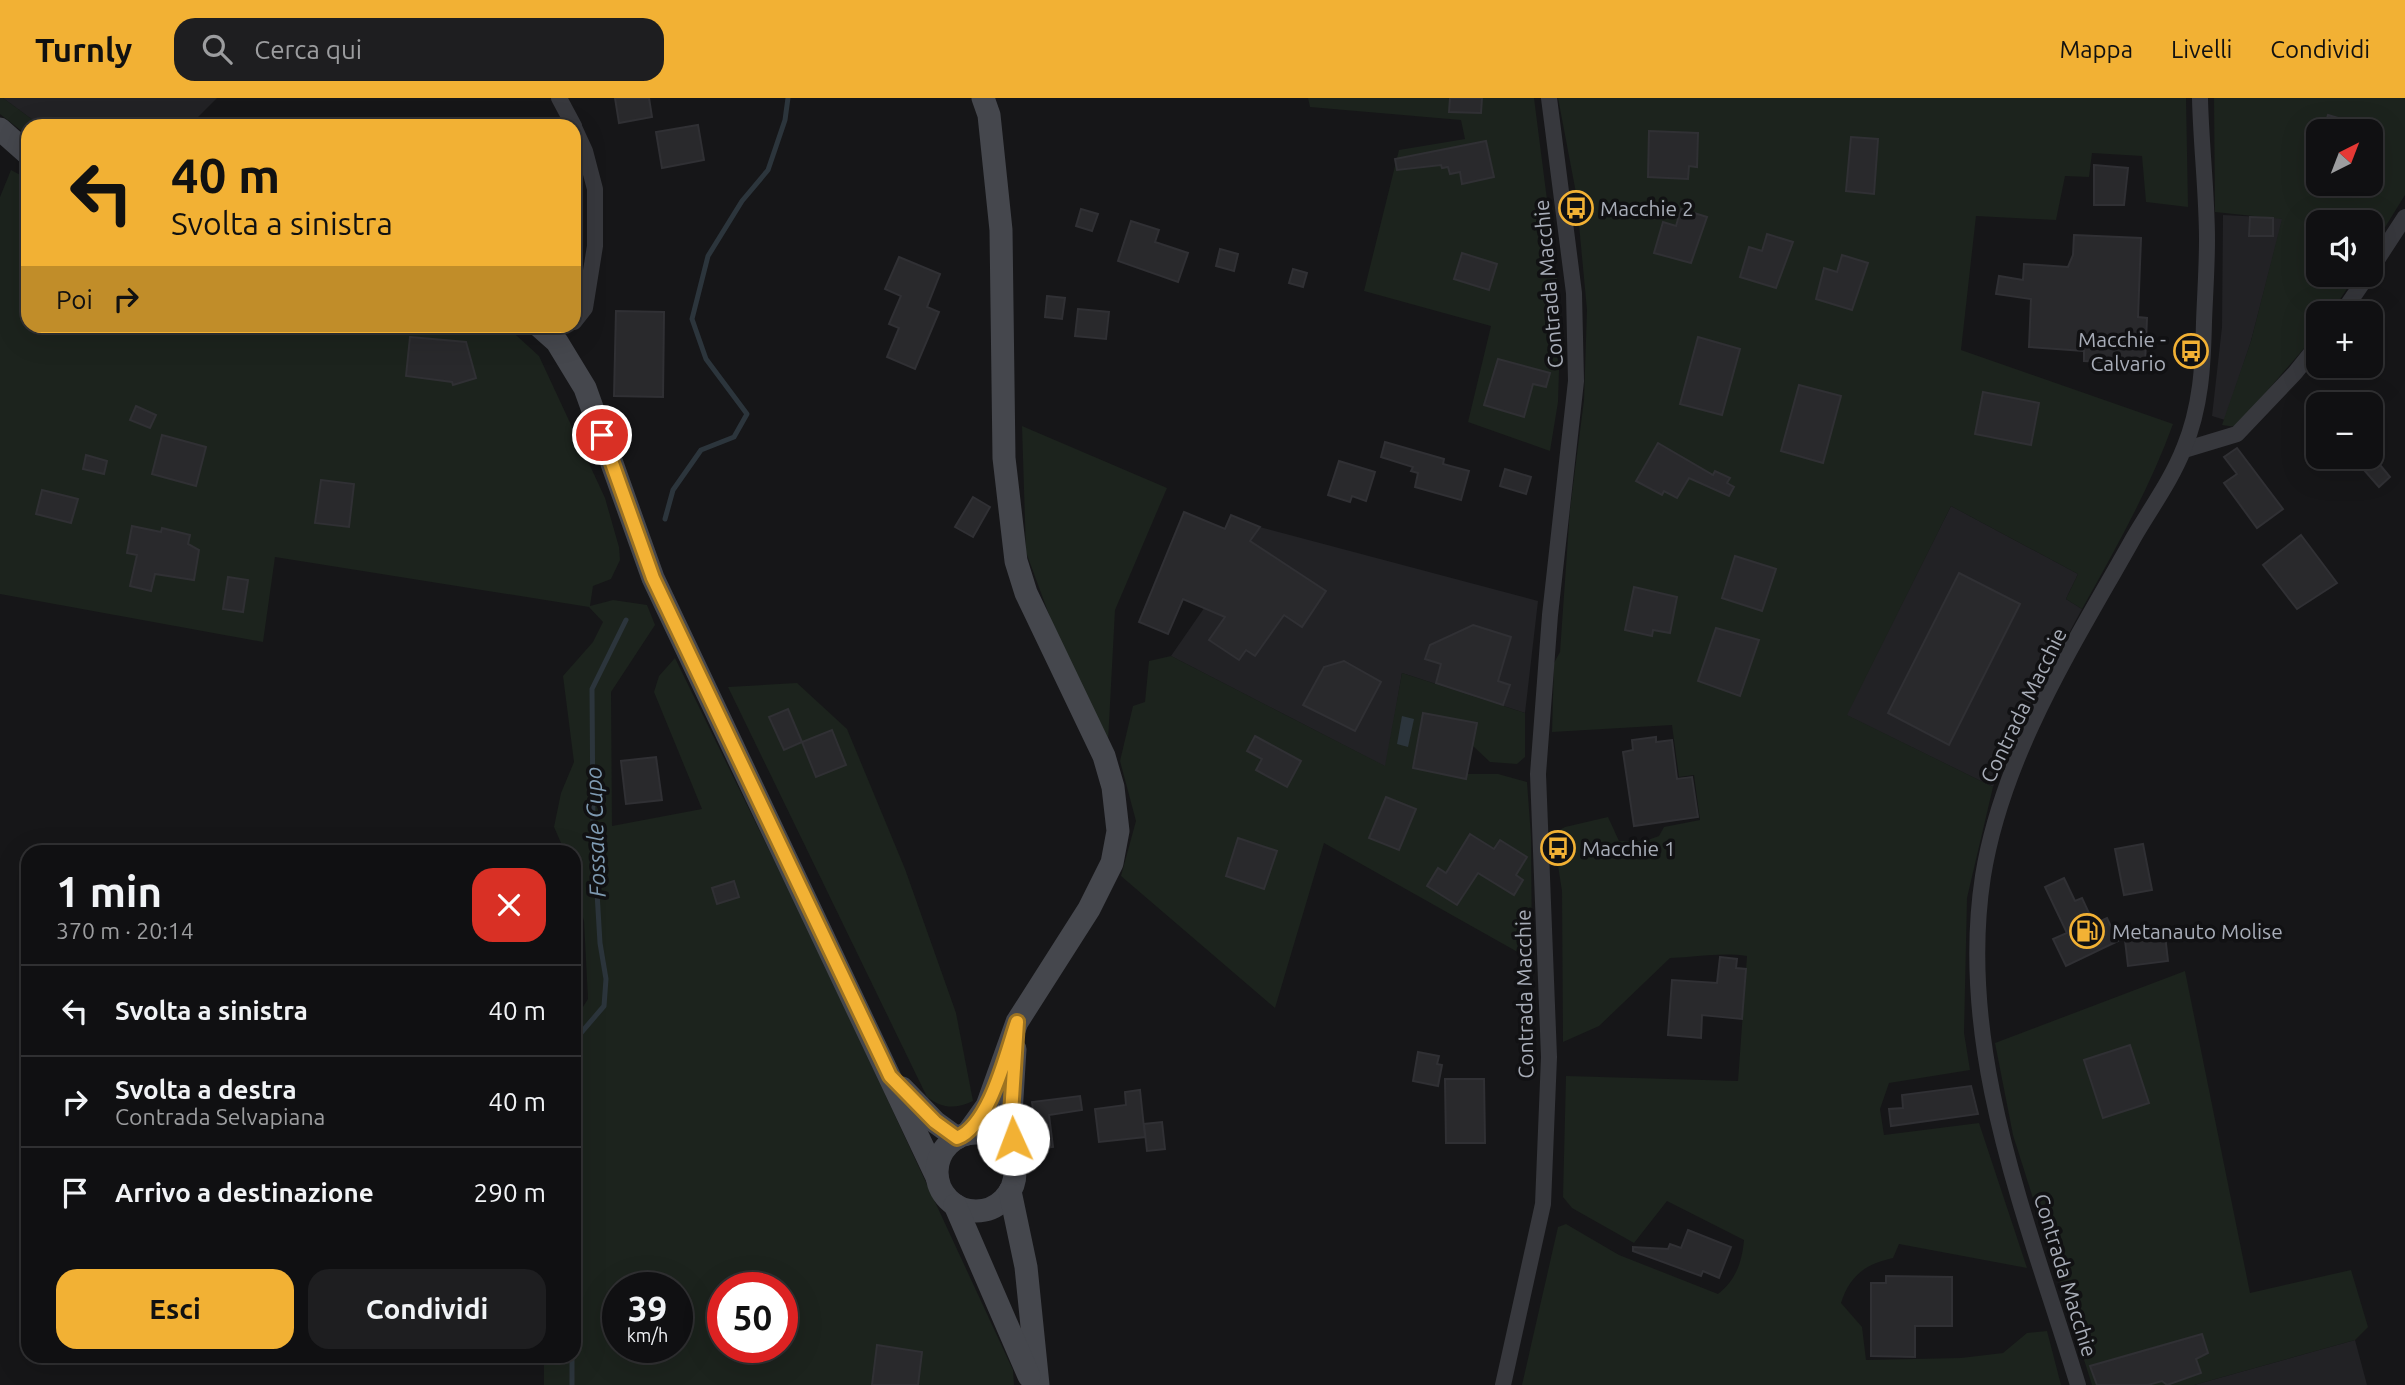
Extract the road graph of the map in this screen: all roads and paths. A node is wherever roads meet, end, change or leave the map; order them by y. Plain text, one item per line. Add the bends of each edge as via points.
1 (559, 98) edge
2 (983, 98) edge
3 (1549, 98) edge
4 (2200, 98) edge
5 (570, 119) edge
6 (0, 130) edge
7 (581, 141) edge
8 (21, 148) edge
9 (2405, 217) edge
10 (2383, 251) edge
11 (581, 313) edge
12 (568, 333) edge
13 (2306, 359) edge
14 (2184, 450) junction
15 (1017, 1022) junction
16 (890, 1076) junction
17 (962, 1136) junction
18 (1014, 1165) junction
19 (937, 1177) junction
20 (1010, 1191) junction
21 (955, 1205) junction
22 (1036, 1385) edge
23 (1503, 1385) edge
24 (2077, 1385) edge

1 - 5 street
2 - 15 main road via 989,115 1001,230 1004,458 1016,561 1026,593 1104,756 1118,831 1112,863 1089,909
3 - 23 street, Contrada Macchie via 1574,293 1576,381 1538,774 1549,1057 1544,1205
4 - 14 street, Contrada Macchie via 2207,240 2202,379
6 - 8 main road
7 - 11 street via 594,189 595,246
9 - 10 street
12 - 16 main road via 653,578
13 - 14 street via 2237,435
14 - 24 street, Contrada Macchie via 2025,741 2001,799 1983,877 1980,1030 1990,1091
15 - 17 main road via 987,1106
15 - 18 main road via 1011,1114
16 - 17 main road via 935,1122
16 - 19 main road
17 - 18 main road via 982,1133 997,1139
17 - 19 main road via 941,1154
18 - 20 main road
19 - 21 main road via 943,1194
20 - 21 main road via 986,1210 970,1211
20 - 22 main road via 1026,1267
21 - 22 main road

